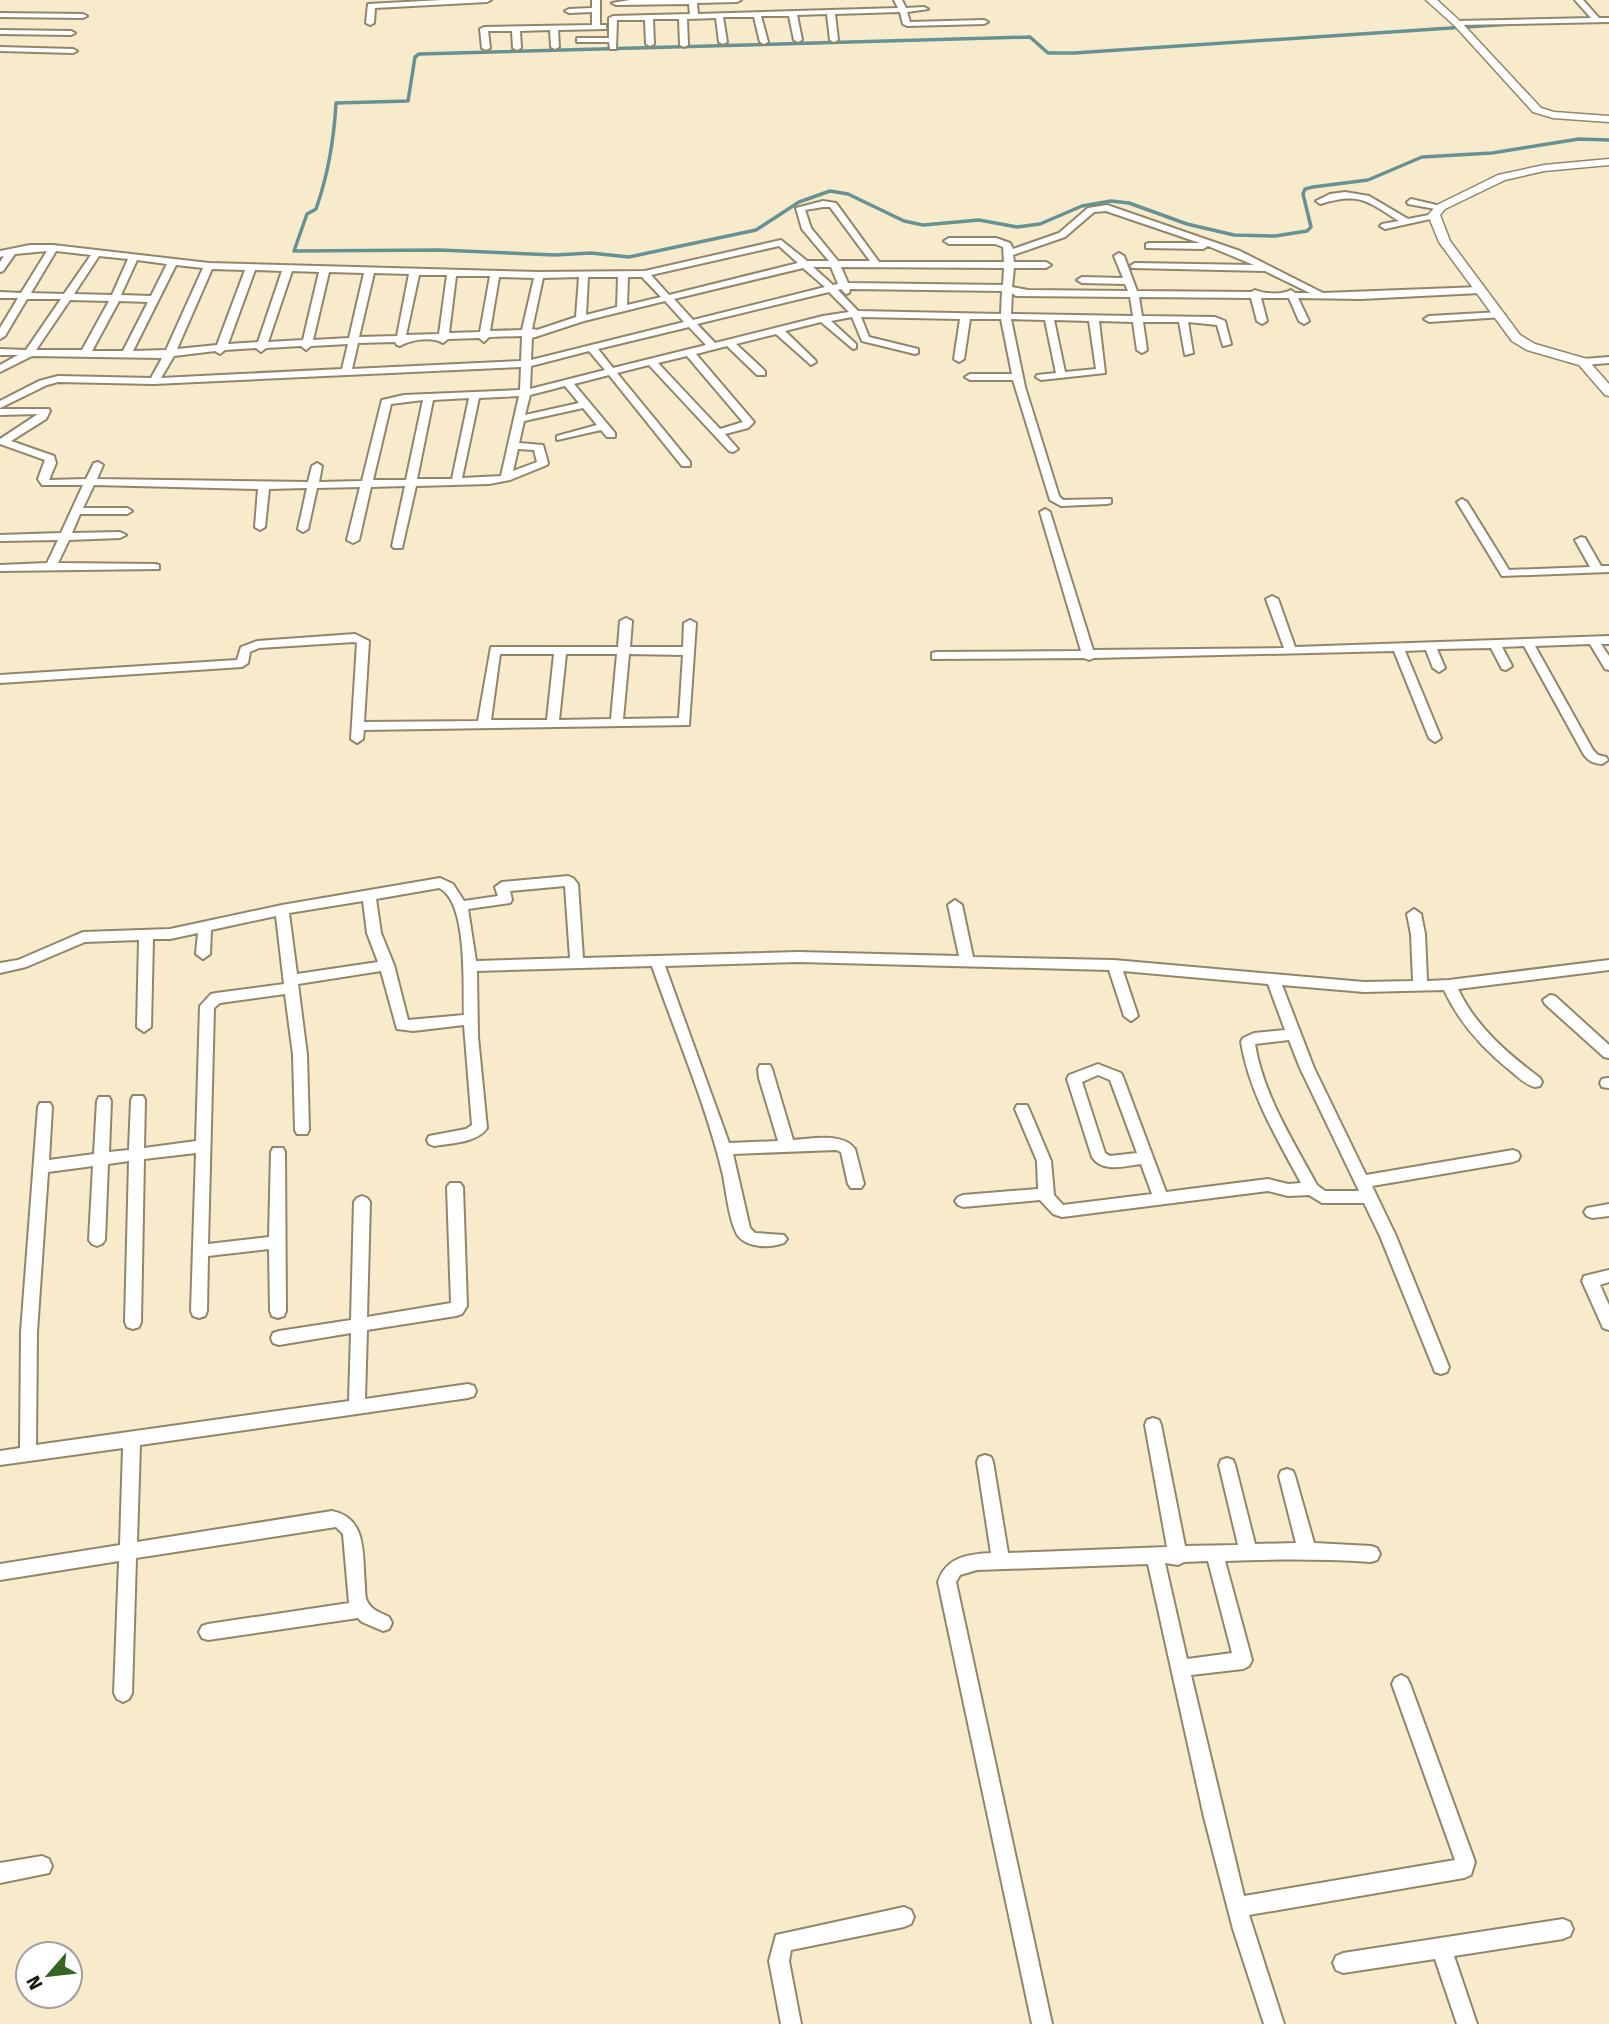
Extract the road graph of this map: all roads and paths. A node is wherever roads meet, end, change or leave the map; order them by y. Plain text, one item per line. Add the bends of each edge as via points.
1 (487, 0) edge
2 (596, 0) edge
3 (727, 0) edge
4 (737, 0) edge
5 (898, 0) edge
6 (1431, 0) edge
7 (1579, 0) edge
8 (634, 1) edge
9 (668, 1) edge
10 (694, 1) edge
11 (441, 2) edge
12 (616, 3) dead end
13 (924, 9) dead end
14 (596, 10) junction
15 (903, 10) junction
16 (569, 11) dead end
17 (831, 12) junction
18 (25, 13) junction
19 (793, 14) junction
20 (0, 15) edge
21 (719, 15) junction
22 (757, 15) junction
23 (83, 16) dead end
24 (684, 16) junction
25 (694, 16) junction
26 (649, 17) junction
27 (1597, 20) junction
28 (1609, 20) edge
29 (984, 22) dead end
30 (370, 23) dead end
31 (968, 23) junction
32 (907, 24) junction
33 (1459, 25) junction
34 (596, 27) junction
35 (612, 27) junction
36 (554, 28) junction
37 (516, 29) junction
38 (943, 30) dead end
39 (0, 32) edge
40 (11, 32) junction
41 (71, 33) dead end
42 (972, 36) dead end
43 (580, 40) dead end
44 (798, 40) dead end
45 (834, 40) dead end
46 (723, 42) dead end
47 (764, 42) dead end
48 (650, 44) dead end
49 (684, 44) dead end
50 (555, 47) dead end
51 (0, 48) edge
52 (486, 48) dead end
53 (517, 48) dead end
54 (73, 51) dead end
55 (1609, 119) edge
56 (1607, 165) edge
57 (1320, 201) dead end
58 (1411, 202) dead end
59 (1438, 212) junction
60 (1407, 222) junction
61 (1385, 226) dead end
62 (949, 241) dead end
63 (1149, 246) dead end
64 (1216, 246) junction
65 (53, 248) junction
66 (12, 251) junction
67 (97, 253) junction
68 (1010, 253) junction
69 (0, 254) edge
70 (1119, 256) dead end
71 (133, 259) junction
72 (834, 262) junction
73 (875, 262) junction
74 (172, 263) junction
75 (806, 264) junction
76 (1008, 264) junction
77 (1046, 265) dead end
78 (209, 266) junction
79 (1135, 266) dead end
80 (251, 267) junction
81 (288, 268) junction
82 (325, 268) junction
83 (0, 269) edge
84 (370, 269) junction
85 (1270, 269) junction
86 (415, 270) junction
87 (452, 272) junction
88 (623, 273) junction
89 (495, 274) junction
90 (584, 274) junction
91 (645, 274) junction
92 (539, 275) junction
93 (1082, 280) dead end
94 (1128, 281) junction
95 (1478, 288) junction
96 (836, 290) junction
97 (1005, 291) junction
98 (1132, 292) junction
99 (1255, 293) junction
100 (1276, 293) junction
101 (1291, 293) junction
102 (0, 295) edge
103 (1322, 295) junction
104 (23, 297) junction
105 (667, 297) junction
106 (66, 298) junction
107 (115, 299) junction
108 (154, 299) junction
109 (622, 308) junction
110 (855, 314) junction
111 (1500, 315) junction
112 (965, 317) junction
113 (1006, 318) junction
114 (1049, 318) junction
115 (580, 319) junction
116 (823, 319) junction
117 (1094, 319) junction
118 (1429, 319) dead end
119 (1139, 320) junction
120 (1183, 320) junction
121 (1262, 321) dead end
122 (1304, 321) dead end
123 (691, 322) junction
124 (778, 330) junction
125 (530, 333) junction
126 (0, 336) edge
127 (484, 336) junction
128 (444, 338) junction
129 (401, 340) junction
130 (355, 341) junction
131 (730, 343) junction
132 (1226, 344) dead end
133 (306, 345) junction
134 (853, 346) dead end
135 (262, 347) junction
136 (591, 347) junction
137 (713, 347) junction
138 (221, 349) junction
139 (1142, 350) dead end
140 (915, 351) dead end
141 (0, 352) edge
142 (29, 353) junction
143 (690, 353) junction
144 (1188, 353) dead end
145 (85, 354) junction
146 (167, 354) junction
147 (126, 355) junction
148 (959, 359) dead end
149 (1609, 360) edge
150 (811, 362) dead end
151 (1583, 362) junction
152 (653, 363) junction
153 (525, 364) junction
154 (0, 369) edge
155 (346, 372) junction
156 (612, 373) junction
157 (761, 373) dead end
158 (1061, 374) junction
159 (970, 377) dead end
160 (1017, 377) junction
161 (1041, 377) dead end
162 (154, 381) junction
163 (569, 384) junction
164 (0, 388) edge
165 (1609, 392) edge
166 (525, 393) junction
167 (475, 395) junction
168 (17, 397) junction
169 (429, 397) junction
170 (586, 404) junction
171 (0, 405) edge
172 (0, 412) edge
173 (520, 419) junction
174 (718, 433) junction
175 (561, 438) dead end
176 (514, 446) junction
177 (733, 449) dead end
178 (686, 464) dead end
179 (98, 465) dead end
180 (317, 466) dead end
181 (506, 478) junction
182 (90, 482) junction
183 (456, 483) junction
184 (411, 484) junction
185 (312, 485) junction
186 (366, 485) junction
187 (264, 486) junction
188 (1107, 501) dead end
189 (1462, 502) dead end
190 (77, 511) junction
191 (127, 511) dead end
192 (1045, 512) dead end
193 (260, 527) dead end
194 (303, 529) dead end
195 (120, 535) dead end
196 (65, 536) junction
197 (0, 538) edge
198 (354, 540) dead end
199 (1581, 540) dead end
200 (398, 546) dead end
201 (51, 566) junction
202 (155, 567) dead end
203 (0, 568) edge
204 (1603, 570) edge
205 (1272, 599) dead end
206 (625, 621) dead end
207 (690, 623) dead end
208 (1593, 640) junction
209 (1609, 640) edge
210 (1527, 642) junction
211 (1494, 643) junction
212 (1430, 646) junction
213 (1398, 647) junction
214 (560, 650) junction
215 (623, 650) junction
216 (689, 651) junction
217 (1291, 651) junction
218 (936, 656) dead end
219 (1089, 656) junction
220 (1506, 666) dead end
221 (1609, 666) edge
222 (1439, 668) dead end
223 (0, 680) edge
224 (553, 723) junction
225 (617, 723) junction
226 (484, 724) junction
227 (1435, 738) dead end
228 (1602, 760) dead end
229 (369, 897) junction
230 (955, 905) dead end
231 (459, 906) junction
232 (282, 910) junction
233 (1413, 914) dead end
234 (205, 925) junction
235 (146, 936) junction
236 (204, 954) dead end
237 (657, 961) junction
238 (967, 961) junction
239 (577, 963) junction
240 (387, 965) junction
241 (1114, 965) junction
242 (1609, 965) edge
243 (470, 966) junction
244 (0, 968) edge
245 (1273, 979) junction
246 (291, 984) junction
247 (1420, 984) junction
248 (1449, 985) junction
249 (1550, 1000) dead end
250 (1131, 1016) dead end
251 (471, 1019) junction
252 (144, 1027) dead end
253 (1294, 1034) junction
254 (1609, 1053) edge
255 (765, 1069) dead end
256 (1535, 1082) dead end
257 (138, 1100) dead end
258 (104, 1101) dead end
259 (45, 1107) dead end
260 (1022, 1109) dead end
261 (302, 1130) dead end
262 (434, 1140) dead end
263 (787, 1145) junction
264 (202, 1146) junction
265 (724, 1149) junction
266 (278, 1152) dead end
267 (136, 1155) junction
268 (1513, 1156) dead end
269 (1146, 1158) junction
270 (100, 1160) junction
271 (42, 1167) junction
272 (856, 1184) dead end
273 (455, 1187) dead end
274 (1312, 1189) junction
275 (1365, 1189) junction
276 (1046, 1195) junction
277 (1161, 1198) junction
278 (963, 1201) dead end
279 (362, 1202) dead end
280 (1609, 1210) edge
281 (1592, 1212) dead end
282 (779, 1239) dead end
283 (97, 1240) dead end
284 (277, 1242) junction
285 (199, 1251) junction
286 (1609, 1276) edge
287 (199, 1311) dead end
288 (278, 1311) dead end
289 (134, 1322) dead end
290 (1609, 1323) edge
291 (360, 1325) junction
292 (279, 1338) dead end
293 (1441, 1367) dead end
294 (468, 1391) dead end
295 (357, 1408) junction
296 (1153, 1425) dead end
297 (131, 1439) junction
298 (28, 1454) junction
299 (0, 1458) edge
300 (985, 1462) dead end
301 (1227, 1465) dead end
302 (1287, 1476) dead end
303 (1307, 1550) junction
304 (130, 1552) junction
305 (1249, 1553) junction
306 (1371, 1554) dead end
307 (1215, 1555) junction
308 (1178, 1557) junction
309 (1155, 1558) junction
310 (1001, 1561) junction
311 (0, 1572) edge
312 (361, 1609) junction
313 (383, 1623) dead end
314 (208, 1632) dead end
315 (1180, 1668) junction
316 (1401, 1684) dead end
317 (123, 1693) dead end
318 (42, 1866) dead end
319 (0, 1873) edge
320 (1238, 1907) junction
321 (904, 1917) dead end
322 (1563, 1929) dead end
323 (1441, 1948) junction
324 (1343, 1963) dead end
325 (791, 2024) edge
326 (1042, 2024) edge
327 (1274, 2024) edge
328 (1467, 2024) edge

1 - 11 street
2 - 14 street
3 - 4 street
3 - 10 street
5 - 15 street
6 - 33 street
7 - 27 street
8 - 9 street
8 - 12 street
9 - 10 street
10 - 25 street
11 - 30 street via 371,6
13 - 15 street
14 - 16 street
14 - 34 street
15 - 17 street
15 - 32 street
17 - 19 street
17 - 45 street
18 - 20 street
18 - 23 street
18 - 40 street
19 - 22 street
19 - 44 street
21 - 22 street
21 - 25 street
21 - 46 street
22 - 47 street
24 - 25 street
24 - 26 street
24 - 49 street
26 - 35 street via 613,18
26 - 48 street
27 - 28 street
27 - 33 street
29 - 31 street
31 - 32 street
31 - 42 street
32 - 38 street via 910,31
33 - 55 street via 1540,112
34 - 35 street
34 - 36 street
35 - 43 street via 613,43
36 - 37 street
36 - 50 street
37 - 52 street via 484,29
37 - 53 street
39 - 40 street
40 - 41 street
40 - 51 street
51 - 54 street
56 - 59 street via 1544,168 1502,177
57 - 60 street via 1353,192
58 - 59 street
59 - 60 street
59 - 95 street via 1445,242
60 - 61 street
62 - 68 street via 1000,241
63 - 64 street
64 - 68 street via 1102,208 1091,210 1062,235
64 - 85 street
65 - 66 street
65 - 67 street
65 - 104 street
66 - 69 street
66 - 83 street
67 - 71 street
67 - 106 street
68 - 76 street
70 - 94 street
71 - 74 street
71 - 107 street
72 - 73 street
72 - 73 street via 807,229 799,211 802,207 833,205
72 - 75 street
72 - 96 street
73 - 76 street
74 - 78 street
74 - 108 street
75 - 91 street via 783,244 775,243
75 - 96 street
75 - 105 street
76 - 77 street
76 - 97 street
78 - 80 street
78 - 146 street
79 - 85 street
80 - 81 street
80 - 138 street
81 - 82 street
81 - 135 street
82 - 84 street
82 - 133 street
84 - 86 street
84 - 130 street
85 - 100 street
85 - 103 street
86 - 87 street
86 - 129 street
87 - 89 street
87 - 128 street
88 - 90 street
88 - 91 street
88 - 109 street
89 - 92 street
89 - 127 street
90 - 92 street
90 - 115 street
91 - 105 street
92 - 125 street
93 - 94 street
94 - 98 street
95 - 103 street
95 - 111 street
96 - 97 street
96 - 110 street
96 - 123 street
97 - 98 street
97 - 113 street
98 - 99 street
98 - 119 street
99 - 100 street
99 - 121 street
100 - 101 street
101 - 103 street
101 - 122 street
102 - 104 street
104 - 106 street
104 - 126 street
105 - 109 street
105 - 123 street
106 - 107 street
106 - 142 street
107 - 108 street
107 - 145 street
108 - 147 street
109 - 115 street
110 - 112 street
110 - 116 street
110 - 140 street via 861,334 869,341
111 - 118 street
111 - 151 street via 1524,344
112 - 113 street
112 - 148 street
113 - 114 street
113 - 160 street
114 - 117 street
114 - 158 street
115 - 125 street
116 - 124 street
116 - 134 street
117 - 119 street
117 - 158 street via 1101,371
119 - 120 street
119 - 139 street
120 - 132 street via 1219,321
120 - 144 street
123 - 136 street
123 - 137 street
124 - 131 street
124 - 150 street
125 - 127 street
125 - 153 street
127 - 128 street
128 - 129 street
129 - 130 street
130 - 133 street
130 - 155 street
131 - 137 street
131 - 157 street
133 - 135 street
135 - 138 street
136 - 153 street
136 - 156 street
137 - 143 street
138 - 146 street
141 - 142 street
142 - 145 street
142 - 154 street
143 - 152 street
143 - 174 street via 748,420 744,426
145 - 147 street
146 - 147 street
146 - 162 street
149 - 151 street
151 - 165 street
152 - 156 street
152 - 174 street
153 - 155 street
153 - 166 street
155 - 162 street
156 - 163 street
156 - 178 street
158 - 161 street
159 - 160 street
160 - 188 street via 1055,500
162 - 168 street via 58,379
163 - 166 street
163 - 170 street
164 - 168 street
166 - 167 street
166 - 173 street
167 - 169 street
167 - 183 street
168 - 171 street
169 - 184 street
169 - 186 street via 386,402
170 - 173 street
170 - 175 street via 607,430
172 - 182 street via 45,411 3,442 50,458 43,479 46,483
173 - 176 street
174 - 177 street
176 - 181 street
176 - 181 street via 539,447 543,463
179 - 182 street
180 - 185 street
181 - 183 street
182 - 187 street
182 - 190 street
183 - 184 street
184 - 186 street
184 - 200 street
185 - 186 street
185 - 187 street
185 - 194 street
186 - 198 street
187 - 193 street
189 - 204 street via 1506,574
190 - 191 street
190 - 196 street
192 - 219 street
195 - 196 street
196 - 197 street
196 - 201 street
199 - 204 street
201 - 202 street
201 - 203 street
205 - 217 street
206 - 215 street
207 - 216 street
208 - 209 street
208 - 210 street
208 - 221 street
210 - 211 street
210 - 228 street via 1588,752
211 - 212 street
211 - 220 street
212 - 213 street
212 - 222 street
213 - 217 street
213 - 227 street
214 - 215 street
214 - 224 street
214 - 226 street via 495,650
215 - 216 street
215 - 225 street
216 - 225 street via 685,722
217 - 219 street
218 - 219 street
223 - 226 street via 242,663 245,650 257,645 355,638 363,641 358,732
224 - 225 street
224 - 226 street
229 - 231 street via 440,883 456,892
229 - 232 street
229 - 240 street via 374,933
230 - 238 street
231 - 239 street via 505,900 502,887 568,881
231 - 243 street
232 - 234 street
232 - 246 street
233 - 247 street
234 - 235 street
234 - 236 street
235 - 244 street via 83,937 21,964
235 - 252 street
237 - 238 street via 799,957
237 - 239 street
237 - 265 street
238 - 241 street
239 - 243 street
240 - 246 street
240 - 251 street via 402,1025
241 - 245 street
241 - 250 street
242 - 248 street
243 - 251 street
245 - 247 street via 1364,987
245 - 253 street
246 - 261 street via 300,1055
246 - 264 street via 208,1003
247 - 248 street
248 - 256 street via 1467,1022
249 - 254 street
251 - 262 street via 480,1128
253 - 274 street via 1254,1038 1248,1042 1248,1053
253 - 275 street
255 - 263 street
257 - 267 street
258 - 270 street
259 - 271 street
260 - 276 street via 1044,1161
263 - 265 street
263 - 272 street via 838,1144 848,1149
264 - 267 street
264 - 285 street
265 - 282 street via 747,1237
266 - 284 street
267 - 270 street
267 - 289 street
268 - 275 street
269 - 269 street via 1108,1161 1099,1157 1074,1079 1098,1069 1116,1077
269 - 277 street
270 - 271 street
270 - 283 street
271 - 298 street via 29,1332
273 - 291 street via 459,1306 452,1311
274 - 275 street via 1322,1197 1337,1199
274 - 277 street via 1268,1185
275 - 293 street
276 - 277 street via 1062,1211
276 - 278 street
279 - 291 street
280 - 281 street
284 - 285 street
284 - 288 street
285 - 287 street
286 - 290 street via 1590,1281
291 - 292 street
291 - 295 street
294 - 295 street
295 - 297 street
296 - 308 street
297 - 298 street
297 - 304 street
298 - 299 street
300 - 310 street
301 - 305 street
302 - 303 street
303 - 305 street
303 - 306 street
304 - 311 street
304 - 312 street via 340,1520 351,1532
304 - 317 street
305 - 307 street
307 - 308 street
307 - 315 street via 1244,1660
308 - 309 street
309 - 310 street
309 - 315 street
310 - 326 street via 953,1569 947,1582
312 - 313 street
312 - 314 street
315 - 320 street
316 - 320 street via 1464,1868
318 - 319 street
320 - 327 street
321 - 325 street via 783,1942 779,1961
322 - 323 street
323 - 324 street
323 - 328 street

